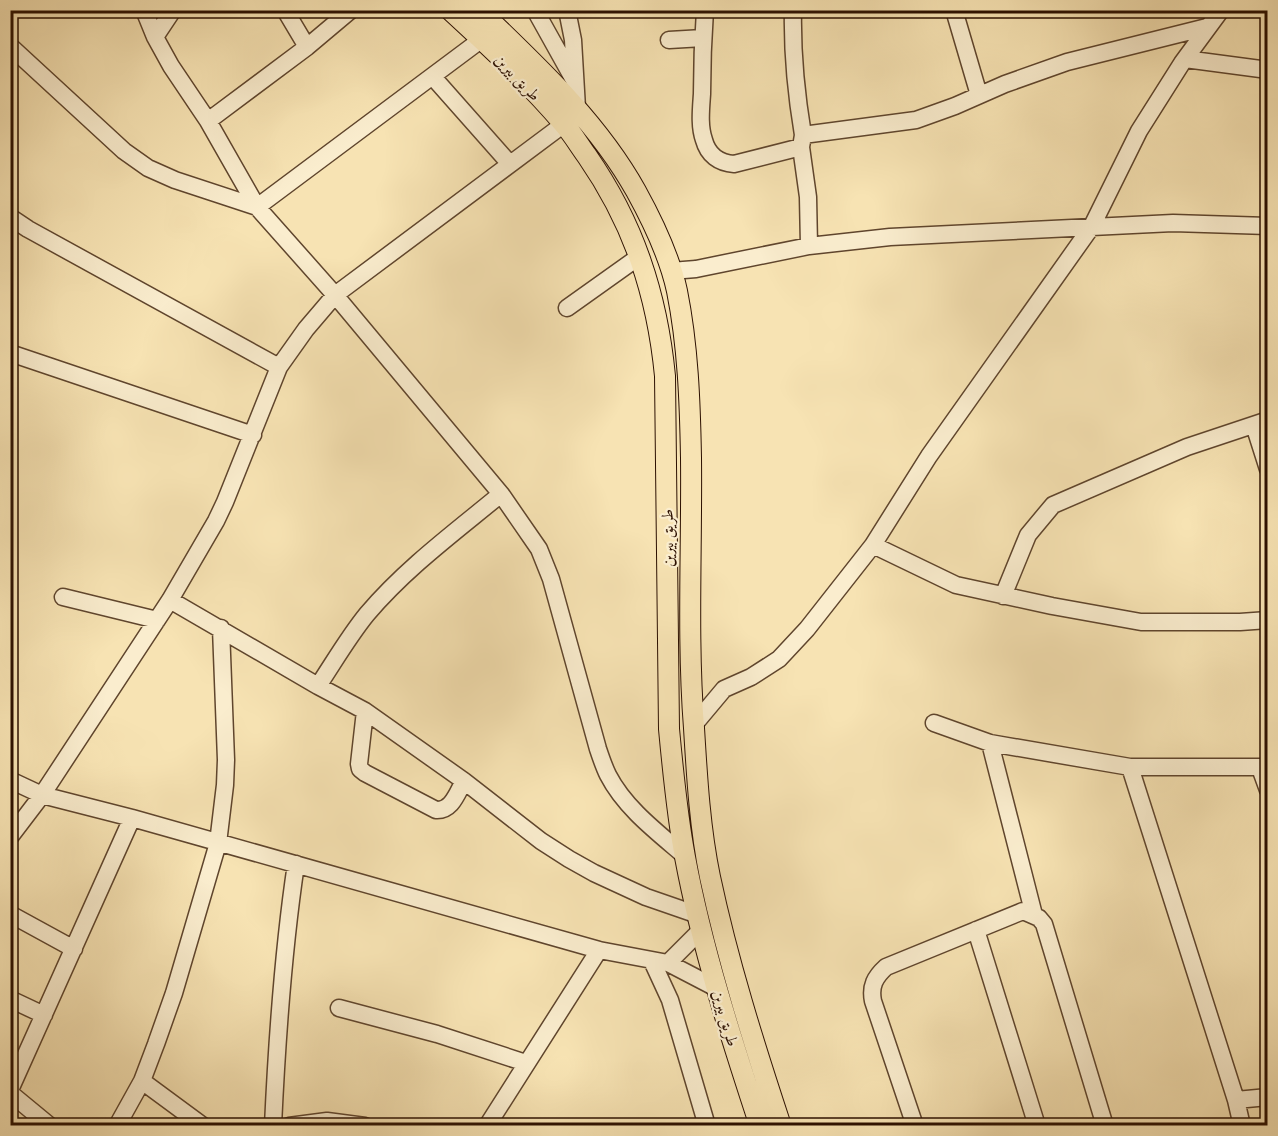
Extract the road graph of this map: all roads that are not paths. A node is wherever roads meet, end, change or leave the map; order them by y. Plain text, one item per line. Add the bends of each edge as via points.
1 (144, 10) edge
2 (173, 10) edge
3 (285, 10) edge
4 (351, 10) edge
5 (450, 10) edge
6 (479, 10) edge
7 (535, 10) edge
8 (567, 10) edge
9 (705, 10) edge
10 (793, 10) edge
11 (954, 10) edge
12 (1221, 10) edge
13 (1208, 27) junction
14 (155, 37) junction
15 (703, 38) junction
16 (482, 39) junction
17 (669, 40) dead end
18 (10, 46) edge
19 (307, 47) junction
20 (1185, 59) junction
21 (1268, 70) edge
22 (433, 77) junction
23 (576, 84) junction
24 (979, 94) junction
25 (577, 108) junction
26 (208, 121) junction
27 (564, 124) junction
28 (802, 141) junction
29 (510, 164) junction
30 (257, 207) junction
31 (10, 217) edge
32 (1092, 226) junction
33 (1268, 226) edge
34 (809, 246) junction
35 (640, 256) junction
36 (696, 269) junction
37 (671, 271) junction
38 (676, 290) junction
39 (335, 296) junction
40 (567, 308) dead end
41 (10, 353) edge
42 (279, 367) junction
43 (1261, 422) edge
44 (253, 435) junction
45 (1268, 469) edge
46 (501, 494) junction
47 (873, 545) junction
48 (1003, 596) junction
49 (63, 597) dead end
50 (170, 600) junction
51 (157, 620) junction
52 (1268, 620) edge
53 (221, 628) junction
54 (318, 686) junction
55 (365, 711) junction
56 (934, 723) dead end
57 (693, 726) junction
58 (990, 743) junction
59 (1130, 767) junction
60 (1264, 767) edge
61 (10, 780) edge
62 (465, 781) junction
63 (1268, 790) edge
64 (42, 795) junction
65 (132, 818) junction
66 (10, 837) edge
67 (218, 843) junction
68 (684, 856) junction
69 (296, 864) junction
70 (10, 914) edge
71 (1034, 915) junction
72 (700, 922) junction
73 (976, 930) junction
74 (74, 949) junction
75 (599, 950) junction
76 (660, 962) junction
77 (718, 989) junction
78 (10, 999) edge
79 (339, 1008) dead end
80 (44, 1015) junction
81 (526, 1063) junction
82 (142, 1081) junction
83 (10, 1092) edge
84 (1268, 1097) edge
85 (1236, 1100) junction
86 (46, 1124) edge
87 (117, 1125) edge
88 (203, 1125) edge
89 (273, 1125) edge
90 (289, 1125) edge
91 (365, 1125) edge
92 (487, 1125) edge
93 (707, 1125) edge
94 (760, 1125) edge
95 (782, 1125) edge
96 (915, 1125) edge
97 (1037, 1125) edge
98 (1105, 1125) edge
99 (1242, 1125) edge

1 - 14 street
2 - 14 street
3 - 19 street
4 - 19 street
5 - 16 main road, طريق بيرين
6 - 25 main road, طريق بيرين
7 - 23 street
8 - 23 street
9 - 15 street
10 - 28 street via 792,43
11 - 24 street
12 - 13 street
13 - 20 street
13 - 24 street via 1067,62
14 - 26 street
15 - 17 street
15 - 28 street via 701,125 709,151 717,160 734,164
16 - 22 street
16 - 27 main road, طريق بيرين
18 - 30 street via 124,151 148,168
19 - 26 street
20 - 21 street
20 - 32 street via 1138,131
22 - 29 street
22 - 30 street
23 - 25 street
24 - 28 street via 916,120
25 - 37 main road, طريق بيرين via 635,190
26 - 30 street
27 - 29 street
27 - 35 main road, طريق بيرين via 608,187
28 - 34 street
29 - 39 street
30 - 39 street
31 - 42 street
32 - 33 street
32 - 34 street via 890,237
32 - 47 street via 929,456
34 - 36 street
35 - 40 street
35 - 68 main road, طريق بيرين via 654,301 665,376 669,729
36 - 37 street
36 - 38 street
37 - 38 main road, طريق بيرين
38 - 57 main road, طريق بيرين via 690,390
39 - 42 street via 315,316
39 - 46 street
41 - 44 street
42 - 44 street
43 - 45 street
43 - 48 street via 1187,447 1053,505 1028,535
44 - 50 street via 216,521
46 - 54 street via 380,599
46 - 68 street via 545,561 608,775 643,820
47 - 48 street via 956,585
47 - 57 street via 779,659 724,689
48 - 52 street via 1141,622
49 - 51 street
50 - 51 street
50 - 53 street
51 - 64 street
53 - 54 street
53 - 67 street via 226,760
54 - 55 street
55 - 62 street
55 - 62 street via 359,764 364,773 436,810 450,805
56 - 58 street
57 - 95 main road, طريق بيرين via 710,874 742,1002
58 - 59 street
58 - 71 street
59 - 60 street
59 - 85 street
60 - 63 street
61 - 64 street
62 - 72 street via 569,859
64 - 65 street
64 - 66 street
65 - 67 street
65 - 74 street
67 - 69 street
67 - 82 street via 174,993
68 - 72 main road, طريق بيرين
69 - 75 street
69 - 89 street via 277,1034
70 - 74 street
71 - 73 street via 1023,911
71 - 98 street via 1044,924
72 - 76 street
72 - 77 main road, طريق بيرين
73 - 96 street via 886,967 873,983 873,1001
73 - 97 street
74 - 80 street
75 - 76 street
75 - 81 street
76 - 77 street
76 - 93 street
77 - 94 main road, طريق بيرين
78 - 80 street
79 - 81 street
80 - 83 street
81 - 92 street
82 - 87 street
82 - 88 street
83 - 86 street
84 - 85 street
85 - 99 street
90 - 91 street

